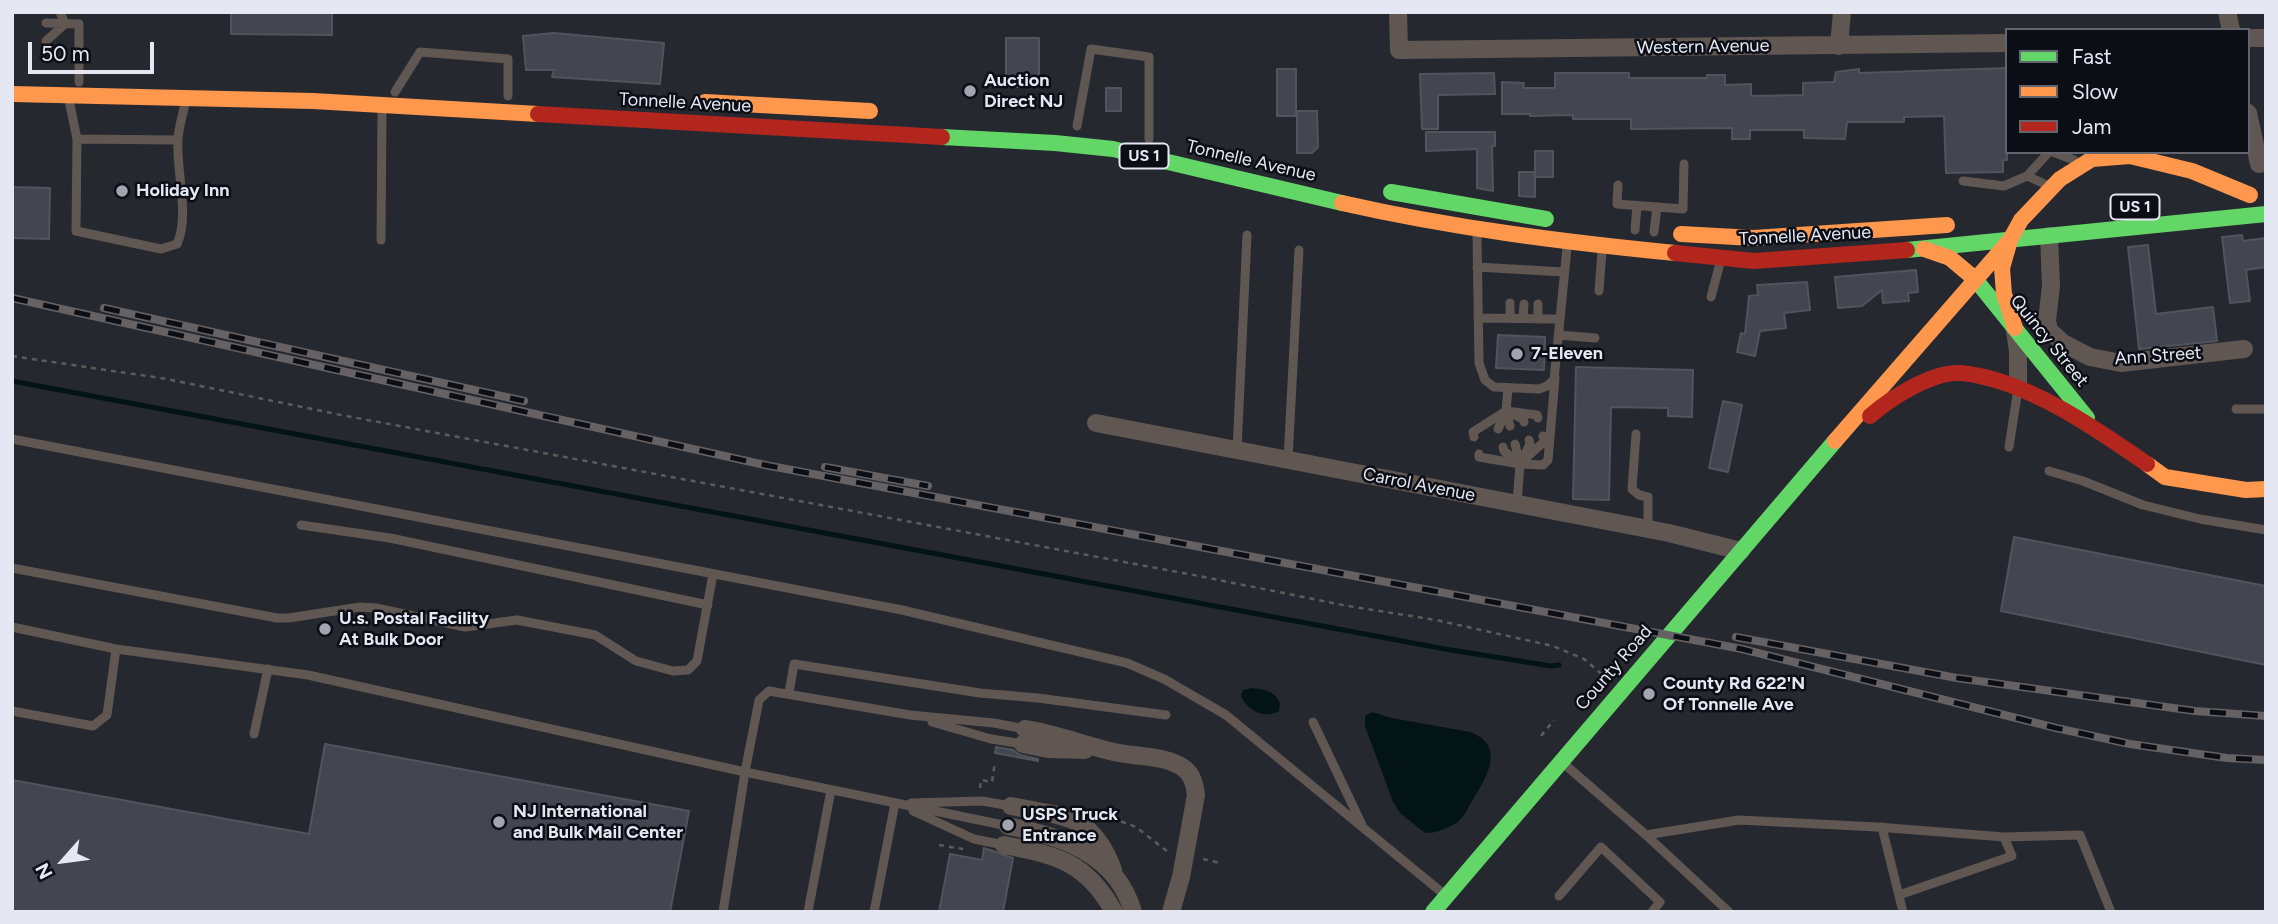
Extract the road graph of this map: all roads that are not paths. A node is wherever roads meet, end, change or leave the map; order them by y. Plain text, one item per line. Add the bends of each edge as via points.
1 (59, 12) edge
2 (1398, 12) edge
3 (1842, 12) edge
4 (46, 23) dead end
5 (65, 24) junction
6 (46, 41) dead end
7 (2005, 43) edge
8 (1839, 46) junction
9 (12, 80) edge
10 (79, 82) junction
11 (395, 92) junction
12 (12, 94) edge
13 (68, 95) junction
14 (515, 96) joint
15 (187, 98) junction
16 (684, 102) dead end
17 (382, 105) junction
18 (889, 112) dead end
19 (2250, 122) edge
20 (1077, 126) dead end
21 (77, 139) junction
22 (1150, 139) dead end
23 (178, 140) junction
24 (2049, 154) edge
25 (2057, 154) edge
26 (2085, 163) junction
27 (1684, 164) dead end
28 (2259, 164) dead end
29 (2027, 176) junction
30 (1963, 181) dead end
31 (1618, 185) dead end
32 (2052, 187) junction
33 (1374, 188) dead end
34 (2258, 194) edge
35 (2223, 198) dead end
36 (1637, 206) junction
37 (1657, 207) junction
38 (2266, 214) edge
39 (2048, 217) dead end
40 (2021, 220) junction
41 (1566, 222) dead end
42 (1996, 222) dead end
43 (1959, 224) dead end
44 (1628, 229) joint
45 (1476, 230) junction
46 (1654, 232) junction
47 (1247, 235) dead end
48 (2049, 236) junction
49 (381, 240) dead end
50 (2010, 240) junction
51 (1567, 242) junction
52 (1602, 246) junction
53 (1923, 248) junction
54 (1299, 250) dead end
55 (1721, 258) junction
56 (1477, 267) junction
57 (1564, 272) junction
58 (1975, 279) junction
59 (1599, 291) dead end
60 (1711, 297) dead end
61 (1510, 303) dead end
62 (1524, 304) dead end
63 (1538, 304) dead end
64 (1478, 318) junction
65 (1510, 318) junction
66 (1523, 318) junction
67 (1538, 318) junction
68 (1560, 319) junction
69 (2015, 328) junction
70 (1559, 335) junction
71 (1595, 338) dead end
72 (2244, 349) dead end
73 (1556, 375) junction
74 (2018, 387) junction
75 (1508, 388) junction
76 (2236, 409) dead end
77 (2266, 409) edge
78 (1506, 411) junction
79 (1538, 418) dead end
80 (1524, 422) dead end
81 (1096, 423) dead end
82 (1510, 426) dead end
83 (2094, 427) junction
84 (1498, 429) dead end
85 (1636, 434) dead end
86 (1479, 435) dead end
87 (1543, 436) dead end
88 (12, 439) edge
89 (1529, 440) dead end
90 (1515, 444) dead end
91 (1503, 447) dead end
92 (2009, 447) dead end
93 (1237, 450) junction
94 (1489, 451) dead end
95 (1826, 452) junction
96 (1479, 454) dead end
97 (1288, 460) junction
98 (1520, 464) junction
99 (2049, 471) dead end
100 (2266, 489) edge
101 (1517, 504) junction
102 (301, 525) dead end
103 (1648, 529) junction
104 (2266, 530) edge
105 (1741, 551) junction
106 (12, 568) edge
107 (713, 574) junction
108 (708, 605) junction
109 (12, 627) edge
110 (116, 649) junction
111 (268, 670) junction
112 (789, 693) junction
113 (12, 711) edge
114 (910, 715) junction
115 (1166, 715) dead end
116 (1313, 722) dead end
117 (254, 734) dead end
118 (1024, 736) junction
119 (1560, 761) junction
120 (745, 772) junction
121 (831, 790) junction
122 (895, 803) junction
123 (1011, 806) joint
124 (1007, 826) joint
125 (1882, 827) junction
126 (1364, 829) junction
127 (1646, 835) junction
128 (2004, 837) junction
129 (1004, 845) joint
130 (1114, 874) junction
131 (1899, 895) junction
132 (1446, 897) junction
133 (1559, 897) dead end
134 (723, 912) edge
135 (807, 912) edge
136 (874, 912) edge
137 (1114, 912) edge
138 (1133, 912) edge
139 (1171, 912) edge
140 (1433, 912) edge
141 (1651, 912) edge
142 (1729, 912) edge
143 (1903, 912) edge
144 (2111, 912) edge

1 - 5 lane
2 - 8 street, Western Avenue via 1399,50
3 - 8 street
4 - 5 lane
5 - 6 lane
5 - 10 lane via 79,24
7 - 8 street, Western Avenue
9 - 10 main road
10 - 11 main road
11 - 14 main road
11 - 14 lane via 420,52 508,59
12 - 13 main road, Tonnelle Avenue / US 1
13 - 15 main road, Tonnelle Avenue / US 1
13 - 21 lane
15 - 17 main road, Tonnelle Avenue / US 1
15 - 23 lane
16 - 18 main road, Tonnelle Avenue
17 - 45 main road, Tonnelle Avenue / US 1 via 1113,149
17 - 49 lane
19 - 28 street
20 - 22 lane via 1091,48 1149,57
21 - 23 lane
21 - 23 lane via 76,231 161,249 177,244 180,237
24 - 29 lane
25 - 26 lane
26 - 32 main road
26 - 34 main road via 2130,156
27 - 37 lane via 1682,209
29 - 30 lane via 2004,186
29 - 32 lane
31 - 36 lane via 1617,204
32 - 40 main road
33 - 41 main road
34 - 35 main road
36 - 37 lane
36 - 44 lane
37 - 46 lane
38 - 48 main road, Tonnelle Avenue / US 1
39 - 40 main road
40 - 42 main road
40 - 50 main road
43 - 46 main road, Tonnelle Avenue via 1754,238
44 - 46 main road, Tonnelle Avenue
45 - 51 main road, Tonnelle Avenue / US 1
45 - 56 lane
47 - 93 lane
48 - 50 main road, Tonnelle Avenue / US 1
48 - 72 street, Ann Street via 2047,321 2049,330 2063,343 2090,357 2121,363
50 - 53 main road, Tonnelle Avenue / US 1
50 - 58 main road, County Road
50 - 69 main road via 2002,268 2004,294
51 - 52 main road, Tonnelle Avenue / US 1
51 - 57 lane
52 - 55 main road, Tonnelle Avenue / US 1
52 - 59 lane
53 - 55 main road, Tonnelle Avenue / US 1 via 1754,261
53 - 58 main road, Quincy Street via 1950,258
54 - 97 lane
55 - 60 lane
56 - 57 lane via 1525,275
56 - 64 lane
57 - 68 lane
58 - 69 main road, Quincy Street
58 - 95 main road, County Road
61 - 65 lane
62 - 66 lane
63 - 67 lane
64 - 65 lane
64 - 75 lane via 1482,375 1494,387
65 - 66 lane
66 - 67 lane
67 - 68 lane
68 - 70 lane
69 - 74 street
69 - 83 main road, Quincy Street
70 - 71 lane
70 - 73 lane
73 - 75 lane via 1543,388
73 - 98 lane via 1548,460 1543,465
74 - 83 main road, County Road
74 - 92 lane
74 - 95 main road, County Road via 1959,373 1929,379 1885,403
75 - 78 lane
76 - 77 lane
78 - 79 lane
78 - 80 lane
78 - 82 lane
78 - 84 lane
78 - 86 lane via 1473,432
81 - 93 street, Carrol Avenue
83 - 100 main road, County Road via 2165,477
85 - 103 lane via 1632,489 1648,497
87 - 98 lane via 1545,441
88 - 107 lane
89 - 98 lane
90 - 98 lane
91 - 98 lane
93 - 97 street, Carrol Avenue
94 - 98 lane
95 - 105 main road, County Road
96 - 98 lane
97 - 101 street, Carrol Avenue
98 - 101 lane
99 - 104 lane via 2143,505
101 - 103 street, Carrol Avenue
102 - 108 lane via 390,538
103 - 105 street, Carrol Avenue
105 - 119 main road, County Road
106 - 108 lane via 277,618 360,607 465,627 521,621 594,635 636,662 681,672 697,661
107 - 108 lane
107 - 126 lane via 902,610 1126,663 1226,715
109 - 110 lane
110 - 111 lane
110 - 113 lane via 107,715 93,726
111 - 117 lane
111 - 120 lane
112 - 114 lane
112 - 115 lane via 794,664
112 - 120 lane via 773,690 759,700
114 - 118 lane via 994,723
114 - 118 lane via 991,739
116 - 126 lane
118 - 139 street via 1051,733 1113,752 1178,764 1188,771 1195,795
119 - 127 lane
119 - 132 main road, County Road
120 - 121 lane
120 - 134 lane
121 - 122 lane
121 - 135 lane
122 - 123 lane via 982,801
122 - 124 lane
122 - 129 lane via 974,839
122 - 136 lane
123 - 130 street via 1065,818 1088,829 1101,843
124 - 130 street via 1072,844
125 - 127 lane via 1739,820
125 - 128 lane
125 - 131 lane
126 - 132 lane
127 - 142 lane
128 - 131 lane via 2012,856
128 - 144 lane via 2080,835
129 - 137 street via 1049,853 1077,867
130 - 138 street
131 - 143 lane
132 - 140 main road, County Road
133 - 141 lane via 1601,847 1660,902

